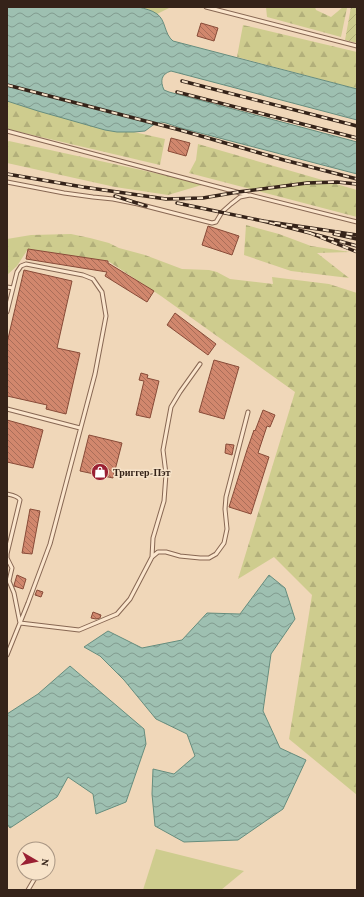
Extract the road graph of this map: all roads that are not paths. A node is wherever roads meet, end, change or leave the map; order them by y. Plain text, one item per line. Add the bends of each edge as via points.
1 (206, 7) edge
2 (357, 46) edge
3 (7, 131) edge
4 (7, 182) edge
5 (250, 195) junction
6 (357, 222) edge
7 (7, 286) edge
8 (13, 288) junction
9 (7, 312) edge
10 (200, 364) dead end
11 (7, 409) edge
12 (248, 412) dead end
13 (80, 428) junction
14 (7, 494) edge
15 (8, 546) edge
16 (152, 557) junction
17 (8, 580) edge
18 (20, 623) junction
19 (7, 655) edge
20 (33, 881) edge
21 (28, 890) edge

1 - 2 lane
3 - 5 lane
4 - 5 lane via 138,204 212,223 216,222 230,204 240,197
5 - 6 lane
7 - 8 lane
8 - 9 lane
8 - 13 lane via 17,272 26,264 83,275 93,279 102,292 106,316 95,374
10 - 16 lane via 171,407 163,450 166,474 164,501 153,538
11 - 13 lane
12 - 16 lane via 226,497 228,529 224,543 216,554 209,558 180,556 166,552 158,552
13 - 18 lane via 50,544
14 - 15 lane via 20,500
15 - 17 lane via 7,558 12,568
16 - 18 lane via 130,599 117,614 79,630
17 - 18 lane via 14,593
18 - 19 lane
20 - 21 lane

